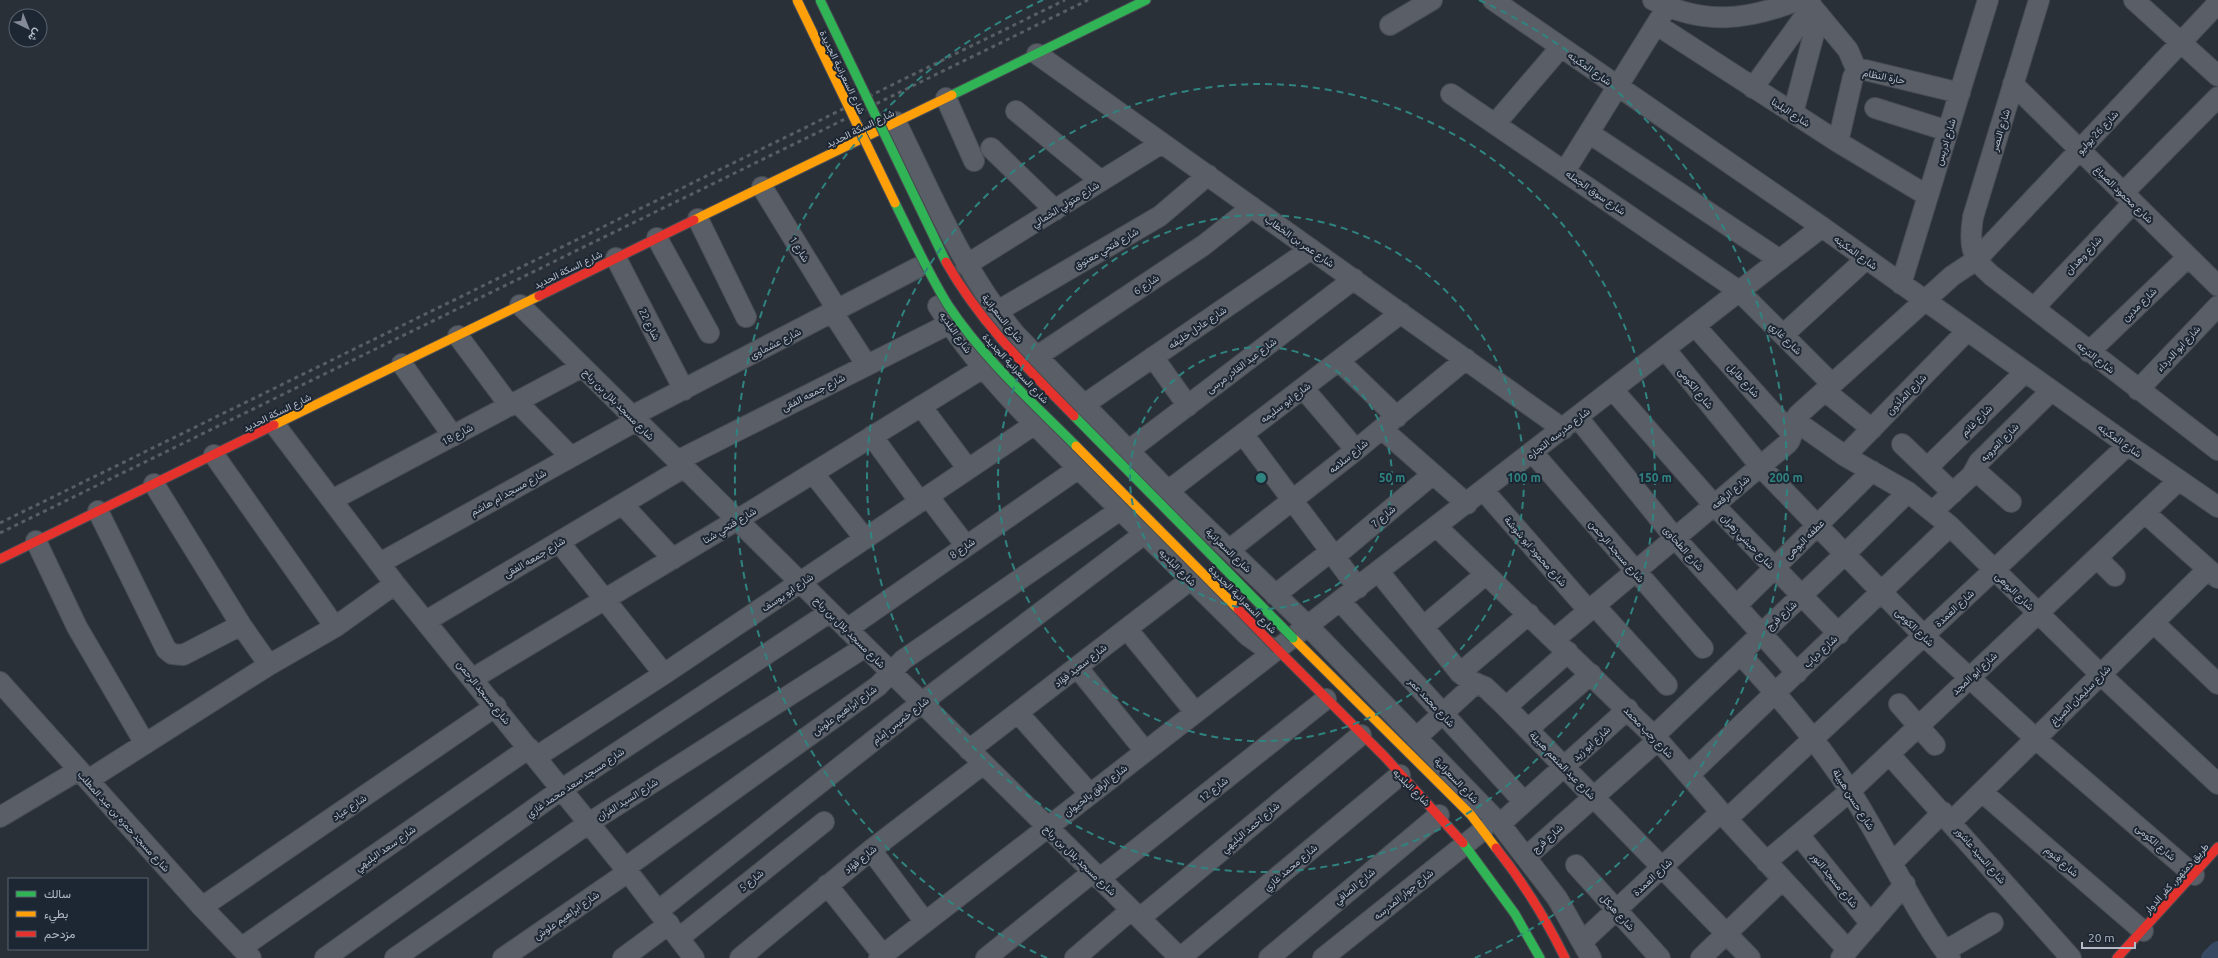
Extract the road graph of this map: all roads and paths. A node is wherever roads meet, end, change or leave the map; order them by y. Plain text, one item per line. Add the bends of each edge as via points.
1 (797, 0) edge
2 (820, 0) edge
3 (1146, 0) edge
4 (1432, 0) edge
5 (1493, 0) edge
6 (1988, 0) edge
7 (2039, 0) edge
8 (2134, 0) edge
9 (2218, 3) edge
10 (1660, 4) edge
11 (1809, 5) edge
12 (1738, 8) edge
13 (1390, 25) dead end
14 (1657, 25) junction
15 (2182, 41) junction
16 (1560, 48) junction
17 (1037, 54) junction
18 (1857, 71) junction
19 (2218, 76) edge
20 (2013, 84) junction
21 (1617, 87) junction
22 (1753, 88) junction
23 (1960, 93) junction
24 (1451, 94) dead end
25 (2218, 97) edge
26 (946, 98) junction
27 (1875, 108) dead end
28 (1016, 111) dead end
29 (1793, 113) junction
30 (896, 122) junction
31 (1495, 124) junction
32 (1948, 131) junction
33 (1589, 133) junction
34 (854, 142) junction
35 (1838, 142) junction
36 (1162, 143) junction
37 (991, 148) dead end
38 (2080, 150) junction
39 (974, 161) dead end
40 (1565, 171) junction
41 (1208, 175) junction
42 (1101, 181) junction
43 (762, 187) junction
44 (1928, 196) junction
45 (2128, 198) junction
46 (1252, 207) junction
47 (1055, 210) junction
48 (698, 219) junction
49 (1822, 227) junction
50 (657, 238) junction
51 (1311, 249) junction
52 (2188, 257) junction
53 (616, 258) junction
54 (1866, 259) junction
55 (1780, 260) junction
56 (1976, 260) junction
57 (966, 265) junction
58 (917, 268) junction
59 (1354, 279) junction
60 (1901, 284) junction
61 (2218, 286) edge
62 (1740, 291) junction
63 (1924, 300) junction
64 (520, 305) junction
65 (2034, 308) junction
66 (2216, 311) edge
67 (835, 312) junction
68 (996, 312) junction
69 (1401, 313) junction
70 (746, 317) dead end
71 (949, 324) junction
72 (1695, 326) junction
73 (1967, 331) junction
74 (709, 333) dead end
75 (1783, 335) junction
76 (458, 336) junction
77 (1665, 349) junction
78 (2089, 352) junction
79 (1036, 356) junction
80 (1153, 357) junction
81 (1466, 359) junction
82 (1339, 361) junction
83 (402, 364) junction
84 (866, 364) junction
85 (582, 367) junction
86 (983, 368) junction
87 (2024, 372) junction
88 (1829, 387) junction
89 (1303, 388) junction
90 (684, 390) junction
91 (1613, 390) junction
92 (2051, 390) junction
93 (2138, 390) junction
94 (513, 404) junction
95 (921, 406) junction
96 (1082, 406) junction
97 (1188, 406) junction
98 (1397, 417) junction
99 (634, 419) junction
100 (1571, 423) junction
101 (1035, 424) junction
102 (275, 425) junction
103 (1793, 427) junction
104 (1382, 429) junction
105 (1872, 429) junction
106 (1243, 434) junction
107 (453, 436) junction
108 (872, 436) junction
109 (1902, 444) dead end
110 (2128, 445) junction
111 (1356, 450) junction
112 (2218, 450) edge
113 (1128, 452) junction
114 (1533, 453) junction
115 (214, 455) junction
116 (1845, 456) junction
117 (572, 457) junction
118 (680, 464) junction
119 (1760, 466) junction
120 (1079, 468) junction
121 (1927, 468) junction
122 (968, 469) junction
123 (1975, 470) junction
124 (1872, 471) junction
125 (812, 473) junction
126 (1433, 474) junction
127 (2179, 480) junction
128 (154, 484) junction
129 (1168, 491) junction
130 (1484, 491) junction
131 (1908, 492) junction
132 (1953, 493) junction
133 (924, 499) junction
134 (332, 500) junction
135 (1292, 500) junction
136 (2011, 502) dead end
137 (622, 504) junction
138 (1467, 504) junction
139 (1714, 505) junction
140 (2218, 507) edge
141 (1120, 510) junction
142 (98, 511) junction
143 (1933, 511) junction
144 (2145, 513) junction
145 (737, 520) junction
146 (1817, 526) junction
147 (1950, 526) junction
148 (1437, 527) junction
149 (1144, 534) junction
150 (1675, 538) junction
151 (865, 539) junction
152 (36, 541) junction
153 (559, 542) junction
154 (966, 546) junction
155 (1229, 550) junction
156 (1332, 555) junction
157 (1844, 555) junction
158 (0, 558) edge
159 (2097, 558) junction
160 (673, 559) junction
161 (380, 563) junction
162 (1774, 568) junction
163 (1994, 570) junction
164 (1379, 572) junction
165 (1635, 572) junction
166 (2213, 573) edge
167 (1486, 574) junction
168 (2115, 576) dead end
169 (1190, 580) junction
170 (801, 583) junction
171 (395, 584) junction
172 (1358, 588) junction
173 (1881, 593) junction
174 (1275, 595) junction
175 (1801, 596) junction
176 (605, 600) junction
177 (1340, 601) junction
178 (1736, 606) junction
179 (1592, 608) junction
180 (830, 612) junction
181 (2038, 613) junction
182 (1529, 614) junction
183 (426, 621) junction
184 (2154, 623) junction
185 (241, 625) junction
186 (335, 627) junction
187 (1423, 627) junction
188 (846, 629) junction
189 (1127, 629) junction
190 (1301, 632) junction
191 (1761, 634) junction
192 (1839, 634) junction
193 (1924, 636) junction
194 (1562, 646) junction
195 (865, 647) junction
196 (1703, 648) dead end
197 (1277, 649) junction
198 (1740, 654) junction
199 (269, 665) junction
200 (1077, 667) junction
201 (891, 672) junction
202 (1797, 673) junction
203 (664, 674) junction
204 (1591, 674) junction
205 (2101, 675) junction
206 (1468, 678) junction
207 (1969, 678) junction
208 (472, 679) junction
209 (0, 682) edge
210 (2218, 684) edge
211 (1668, 685) dead end
212 (1776, 693) junction
213 (1326, 699) junction
214 (921, 703) junction
215 (1898, 704) dead end
216 (496, 706) junction
217 (1506, 707) junction
218 (1628, 709) junction
219 (1018, 712) junction
220 (1195, 712) junction
221 (1443, 713) junction
222 (1919, 726) junction
223 (1528, 729) junction
224 (1361, 735) junction
225 (1416, 738) junction
226 (1656, 738) junction
227 (1814, 739) junction
228 (2036, 739) junction
229 (144, 742) junction
230 (1935, 745) dead end
231 (969, 750) junction
232 (1145, 751) junction
233 (532, 752) junction
234 (1889, 754) junction
235 (983, 764) junction
236 (1564, 767) junction
237 (83, 775) junction
238 (1400, 775) junction
239 (1689, 776) junction
240 (2218, 784) edge
241 (562, 789) junction
242 (1850, 791) junction
243 (1982, 792) junction
244 (1090, 794) junction
245 (1594, 797) junction
246 (1524, 802) junction
247 (1439, 815) junction
248 (1724, 816) junction
249 (0, 817) edge
250 (1947, 817) junction
251 (824, 822) dead end
252 (589, 823) junction
253 (1047, 827) junction
254 (1491, 827) junction
255 (1799, 835) junction
256 (1466, 844) junction
257 (2218, 847) edge
258 (871, 850) junction
259 (1526, 857) junction
260 (1766, 862) junction
261 (1892, 862) junction
262 (1576, 865) dead end
263 (1662, 867) junction
264 (626, 870) junction
265 (1096, 875) junction
266 (2194, 875) junction
267 (1782, 880) junction
268 (1905, 884) junction
269 (827, 885) junction
270 (202, 907) junction
271 (1616, 910) junction
272 (1136, 914) junction
273 (925, 922) junction
274 (1993, 923) dead end
275 (669, 924) junction
276 (1870, 924) junction
277 (2142, 931) junction
278 (1726, 934) junction
279 (1587, 950) edge
280 (246, 953) edge
281 (1844, 954) edge
282 (1947, 954) edge
283 (881, 956) edge
284 (325, 958) edge
285 (395, 958) edge
286 (503, 958) edge
287 (622, 958) edge
288 (694, 958) edge
289 (740, 958) edge
290 (986, 958) edge
291 (1075, 958) edge
292 (1180, 958) edge
293 (1269, 958) edge
294 (1323, 958) edge
295 (1540, 958) edge
296 (1565, 958) edge
297 (1660, 958) edge
298 (1701, 958) edge
299 (1750, 958) edge
300 (2071, 958) edge
301 (2117, 958) edge

1 - 197 street, شارع السعرانية الجديدة, bridge via 927,269 962,324 988,357
2 - 190 street, شارع السعرانية الجديدة, bridge via 940,253 976,311 1005,346
3 - 17 street, شارع السكة الحديد
4 - 13 street
5 - 16 street, شارع المكينه
6 - 23 street, شارع ادريس
7 - 20 street, شارع النصر
8 - 15 street
9 - 15 street, شارع 26 يوليو
10 - 12 street via 1691,15 1717,18
10 - 14 street
11 - 12 street via 1776,9
11 - 18 street via 1848,50
11 - 22 street
11 - 29 street
14 - 21 street
14 - 22 street, شارع البلينا
15 - 19 street
15 - 38 street, شارع 26 يوليو
16 - 21 street, شارع المكينه
16 - 31 street
17 - 26 street, شارع السكة الحديد
17 - 36 street, شارع عمر بن الخطاب
18 - 23 street, حارة النظام via 1864,70
18 - 35 street, حارة النظام via 1853,77
20 - 38 street, شارع محمود الصباغ
20 - 56 street, شارع النصر via 1973,217 1971,239
21 - 33 street
21 - 49 street, شارع المكينه
22 - 29 street, شارع البلينا
23 - 32 street, شارع ادريس
24 - 31 street, شارع سوق الجمله
25 - 45 street, شارع وهدان
26 - 30 street, شارع السكة الحديد
26 - 39 street
27 - 32 street
28 - 42 street
29 - 35 street, شارع البلينا
30 - 34 street, شارع السكة الحديد
30 - 57 street, شارع السعرانية
31 - 40 street, شارع سوق الجمله
32 - 44 street, شارع ادريس
33 - 40 street
33 - 55 street
34 - 43 street, شارع السكة الحديد
34 - 58 street, شارع البلديه
35 - 44 street, شارع البلينا
36 - 41 street, شارع عمر بن الخطاب
36 - 42 street, شارع متولي الخمالي
37 - 47 street
38 - 45 street, شارع محمود الصباغ
38 - 56 street, شارع 26 يوليو
40 - 62 street, شارع سوق الجمله
41 - 46 street, شارع عمر بن الخطاب
41 - 68 street, شارع فتحي معتوق via 1160,216
42 - 47 street, شارع متولي الخمالي
43 - 48 street, شارع السكة الحديد
43 - 67 street, شارع 1
44 - 60 street, شارع ادريس
45 - 52 street, شارع محمود الصباغ
45 - 65 street, شارع وهدان
46 - 51 street, شارع عمر بن الخطاب
46 - 79 street, شارع 6 via 1204,245
47 - 57 street, شارع متولي الخمالي
48 - 50 street, شارع السكة الحديد
48 - 70 street
49 - 54 street, شارع المكينه
49 - 55 street, شارع مدرسه التجاره
50 - 53 street, شارع السكة الحديد
50 - 74 street
51 - 59 street, شارع عمر بن الخطاب
51 - 80 street, شارع عادل خليفه
52 - 61 street, شارع محمود الصباغ
52 - 78 street, شارع مدين
53 - 64 street, شارع السكة الحديد
53 - 90 street, شارع 22
54 - 60 street, شارع المكينه
54 - 75 street
55 - 62 street, شارع مدرسه التجاره
56 - 63 street, شارع 26 يوليو
56 - 65 street, شارع الترعه
57 - 68 street, شارع السعرانية
58 - 67 street, شارع عشماوى
58 - 71 street, شارع البلديه
59 - 69 street, شارع عمر بن الخطاب
59 - 97 street, شارع عبد القادر مرسى
60 - 63 street, شارع المكينه
62 - 72 street, شارع مدرسه التجاره
62 - 75 street, شارع غازي
63 - 73 street, شارع المكينه
63 - 88 street, شارع الرفعه
64 - 76 street, شارع السكة الحديد
64 - 85 street, شارع مسجد بلال بن رباح
65 - 78 street, شارع الترعه
66 - 93 street, شارع ابو الدرداء
67 - 84 street, شارع 1
67 - 90 street, شارع عشماوى
68 - 79 street, شارع السعرانية
69 - 81 street, شارع عمر بن الخطاب
69 - 82 street, شارع ابو سليمه
71 - 84 street, شارع جمعه الفقى
71 - 86 street, شارع البلديه
72 - 77 street, شارع مدرسه التجاره
72 - 103 street, شارع طايل
73 - 87 street, شارع المكينه
73 - 105 street, شارع المأذون
75 - 88 street, شارع غازي
76 - 83 street, شارع السكة الحديد
76 - 94 street
77 - 91 street, شارع مدرسه التجاره
77 - 119 street, شارع الكومى
78 - 93 street, شارع الترعه
79 - 96 street, شارع السعرانية
80 - 96 street, شارع عادل خليفه
80 - 97 street
81 - 98 street, شارع سلامه
81 - 100 street, شارع عمر بن الخطاب
82 - 89 street, شارع ابو سليمه
82 - 98 street
83 - 102 street, شارع السكة الحديد
83 - 107 street
84 - 118 street, شارع جمعه الفقى
85 - 94 street, شارع 18
85 - 99 street, شارع مسجد بلال بن رباح
86 - 95 street, شارع فتحي شتا
86 - 101 street, شارع البلديه
87 - 92 street, شارع المكينه
87 - 121 street, شارع غانم
88 - 103 street, شارع الرفعه
88 - 105 street, شارع غازي
89 - 106 street, شارع ابو سليمه
89 - 111 street
90 - 99 street, شارع عشماوى
91 - 100 street, شارع مدرسه التجاره
91 - 139 street, شارع حبشي زهران
92 - 110 street, شارع المكينه
92 - 123 street, شارع العروبه via 1978,462
93 - 112 street, شارع الترعه
94 - 107 street, شارع 18
94 - 117 street
95 - 108 street, شارع فتحي شتا
95 - 122 street
96 - 113 street, شارع السعرانية
97 - 113 street, شارع عبد القادر مرسى
98 - 104 street, شارع سلامه
99 - 117 street, شارع مسجد ام هاشم
99 - 118 street, شارع مسجد بلال بن رباح
100 - 114 street, شارع مدرسه التجاره
100 - 150 street, شارع الطحاوى
101 - 120 street, شارع البلديه
101 - 122 street, شارع ابو يوسف
102 - 115 street, شارع السكة الحديد
102 - 134 street, شارع مسجد الرحمن
103 - 116 street, شارع البوهى
103 - 119 street, شارع الرفعه via 1788,443
104 - 111 street, شارع سلامه
104 - 126 street
105 - 116 street, شارع المأذون
106 - 129 street, شارع ابو سليمه
106 - 135 street
107 - 134 street, شارع 18
108 - 125 street, شارع فتحي شتا
108 - 133 street
109 - 121 street
110 - 127 street, شارع المكينه
110 - 163 street, شارع العمدة
111 - 135 street, شارع سلامه
113 - 129 street, شارع السعرانية
114 - 130 street, شارع مدرسه التجاره
114 - 165 street, شارع مسجد الرحمن
115 - 128 street, شارع السكة الحديد
115 - 186 street
116 - 124 street, شارع البوهى
117 - 161 street, شارع مسجد ام هاشم
118 - 137 street, شارع جمعه الفقى
118 - 145 street, شارع مسجد بلال بن رباح
119 - 139 street, شارع الرفعه
119 - 146 street, شارع الكومى
120 - 141 street, شارع البلديه
120 - 154 street, شارع 8
121 - 132 street
122 - 133 street, شارع ابو يوسف
123 - 132 street, شارع العروبه
123 - 136 street
124 - 131 street, شارع البوهى
124 - 146 street, عطفه البوهى
125 - 145 street, شارع فتحي شتا
125 - 151 street
126 - 138 street
126 - 156 street, شارع 7
127 - 140 street, شارع المكينه
127 - 144 street, شارع ابو المجد
128 - 142 street, شارع السكة الحديد
128 - 185 street
129 - 155 street, شارع السعرانية
130 - 138 street, شارع مدرسه التجاره
130 - 179 street, شارع محمود ابو شوشة
131 - 143 street, شارع البوهى
131 - 157 street, شارع فرج
132 - 143 street, شارع العروبه
133 - 151 street, شارع ابو يوسف
133 - 154 street
134 - 161 street, شارع مسجد الرحمن
135 - 155 street, شارع سلامه
135 - 156 street
137 - 153 street, شارع جمعه الفقى
137 - 160 street
138 - 148 street, شارع مدرسه التجاره
139 - 150 street, شارع الرفعه
139 - 162 street, شارع حبشي زهران
141 - 149 street, شارع البلديه
141 - 201 street, شارع ابراهيم علوش via 904,660
142 - 152 street, شارع السكة الحديد
142 - 185 street via 166,649 172,654 183,656
143 - 147 street, شارع البوهى
144 - 159 street, شارع ابو المجد
144 - 166 street
145 - 160 street, شارع فتحي شتا
145 - 170 street, شارع مسجد بلال بن رباح
146 - 157 street, شارع الكومى
146 - 162 street, عطفه البوهى
147 - 163 street, شارع البوهى
147 - 173 street, شارع دياب
148 - 164 street, شارع مدرسه التجاره
148 - 167 street, شارع رجب محمد
149 - 169 street, شارع البلديه
149 - 214 street, شارع خميس إمام
150 - 165 street, شارع الرفعه
150 - 178 street, شارع الطحاوى
151 - 170 street, شارع ابو يوسف
152 - 158 street, شارع السكة الحديد
152 - 229 street via 77,627
153 - 176 street
153 - 183 street, شارع جمعه الفقى
154 - 188 street, شارع 8
155 - 174 street, شارع السعرانية
156 - 172 street
156 - 174 street, شارع 7
157 - 173 street, شارع الكومى
157 - 175 street, شارع فرج
159 - 168 street
159 - 181 street, شارع ابو المجد
160 - 176 street, شارع فتحي شتا
161 - 171 street, شارع مسجد الرحمن
162 - 175 street, شارع حبشي زهران
162 - 178 street, عطفه البوهى
163 - 181 street, شارع البوهى
163 - 193 street, شارع العمدة
164 - 172 street, شارع مدرسه التجاره
164 - 187 street, شارع عبد المنعم هبيلة
165 - 179 street, شارع الرفعه
165 - 196 street, شارع مسجد الرحمن
166 - 184 street, شارع سليمان الصباغ
167 - 182 street, شارع رجب محمد
167 - 187 street
169 - 189 street, شارع سعيد فؤاد
169 - 197 street, شارع البلديه via 1254,641
170 - 180 street, شارع مسجد بلال بن رباح
170 - 203 street, شارع ابو يوسف
171 - 183 street, شارع مسجد الرحمن
171 - 186 street
172 - 177 street, شارع مدرسه التجاره
173 - 192 street, شارع دياب
173 - 193 street, شارع الكومى
174 - 190 street, شارع السعرانية
175 - 191 street, شارع فرج
175 - 192 street, شارع حبشي زهران
176 - 203 street
176 - 208 street, شارع فتحي شتا
177 - 190 street, شارع مدرسه التجاره
177 - 221 street, شارع محمد عمر
178 - 191 street, شارع الطحاوى
179 - 194 street, شارع الرفعه
179 - 211 street, شارع محمود ابو شوشة
180 - 188 street, شارع مسجد بلال بن رباح
180 - 241 street, شارع مسجد سعد محمد غازي
181 - 205 street, شارع البوهى
181 - 207 street, شارع ابو المجد
182 - 194 street, شارع رجب محمد
182 - 206 street
183 - 208 street, شارع مسجد الرحمن
184 - 205 street, شارع سليمان الصباغ
184 - 210 street
185 - 199 street
186 - 199 street
187 - 206 street, شارع عبد المنعم هبيلة
188 - 195 street, شارع مسجد بلال بن رباح
189 - 200 street, شارع سعيد فؤاد
189 - 220 street
190 - 197 street, شارع الرفق بالحيوان
190 - 225 street, شارع السعرانية
190 - 254 street via 1447,789
191 - 198 street, شارع فرج
191 - 202 street, شارع الطحاوى
192 - 202 street, شارع دياب
193 - 207 street, شارع الكومى
193 - 227 street, شارع العمدة
194 - 204 street, شارع رجب محمد
194 - 217 street, شارع الرفعه
195 - 201 street, شارع مسجد بلال بن رباح
195 - 252 street, شارع السيد الفران
197 - 213 street, شارع البلديه
197 - 220 street, شارع الرفق بالحيوان
198 - 212 street, شارع حسن هبيلة
198 - 226 street, شارع فرج
199 - 229 street
200 - 219 street, شارع سعيد فؤاد
200 - 232 street
201 - 214 street, شارع مسجد بلال بن رباح
201 - 264 street, شارع ابراهيم علوش via 878,686
202 - 212 street, شارع دياب
203 - 233 street, شارع ابو يوسف
204 - 218 street, شارع رجب محمد
204 - 223 street
205 - 228 street, شارع سليمان الصباغ
205 - 240 street, شارع البوهى
206 - 217 street, شارع عبد المنعم هبيلة via 1485,687
206 - 221 street
207 - 222 street, شارع ابو المجد
207 - 228 street, شارع الكومى
208 - 216 street, شارع مسجد الرحمن
209 - 237 street, شارع مسجد حمزه بن عبد المطلب
212 - 227 street, شارع حسن هبيلة
212 - 239 street, شارع دياب
213 - 224 street, شارع البلديه
213 - 265 street, شارع 12
214 - 231 street, شارع مسجد بلال بن رباح
214 - 275 street, شارع خميس إمام
215 - 222 street
216 - 233 street, شارع مسجد الرحمن
216 - 270 street, شارع عياد
217 - 223 street, شارع عبد المنعم هبيلة
218 - 226 street, شارع رجب محمد
218 - 236 street, شارع ابو زيد
219 - 231 street, شارع سعيد فؤاد
219 - 244 street
220 - 232 street, شارع الرفق بالحيوان
221 - 225 street
221 - 246 street, شارع محمد عمر
222 - 230 street
222 - 234 street, شارع ابو المجد
223 - 236 street, شارع عبد المنعم هبيلة
224 - 238 street, شارع البلديه
224 - 272 street, شارع احمد البليهي
225 - 254 street, شارع السعرانية
226 - 239 street, شارع رجب محمد
226 - 245 street, شارع فرج
227 - 242 street, شارع حسن هبيلة
227 - 248 street, شارع العمدة
228 - 243 street, شارع سليمان الصباغ
228 - 266 street, شارع الكومى
229 - 237 street
231 - 235 street, شارع مسجد بلال بن رباح
232 - 244 street, شارع الرفق بالحيوان
233 - 241 street, شارع مسجد الرحمن
233 - 280 street, شارع سعد البليهي
234 - 242 street, شارع ابو المجد
234 - 250 street, شارع السيد عاشور
235 - 253 street, شارع مسجد بلال بن رباح
235 - 258 street, شارع فؤاد
236 - 245 street, شارع عبد المنعم هبيلة
236 - 246 street, شارع ابو زيد
237 - 249 street
237 - 270 street, شارع مسجد حمزه بن عبد المطلب
238 - 247 street, شارع البلديه
238 - 292 street, شارع محمد غازي
239 - 248 street, شارع رجب محمد
241 - 252 street, شارع مسجد الرحمن
241 - 284 street, شارع مسجد سعد محمد غازي
242 - 255 street, شارع ابو المجد
242 - 261 street, شارع حسن هبيلة
243 - 250 street, شارع سليمان الصباغ
243 - 277 street, شارع قنوم
244 - 253 street, شارع الرفق بالحيوان
245 - 259 street, شارع فرج
245 - 263 street, شارع عبد المنعم هبيلة
246 - 254 street, شارع ابو زيد
247 - 256 street, شارع البلديه
247 - 293 street, شارع الصافي
248 - 260 street, شارع رجب محمد
248 - 263 street, شارع العمدة
250 - 261 street, شارع سليمان الصباغ
250 - 300 street, شارع السيد عاشور
251 - 275 street, شارع 5
252 - 264 street, شارع مسجد الرحمن
252 - 285 street, شارع السيد الفران
253 - 265 street, شارع مسجد بلال بن رباح
253 - 273 street, شارع الرفق بالحيوان
254 - 256 street, شارع جوار المدرسه
254 - 259 street, شارع السعرانية
254 - 296 street
255 - 260 street, شارع ابو المجد
255 - 276 street, شارع مسجد النور
256 - 294 street, شارع جوار المدرسه
256 - 295 street, شارع البلديه via 1510,905
257 - 266 street, طريق دمنهور, كفر الدوار
258 - 269 street, شارع فؤاد
258 - 273 street
259 - 279 street, شارع السعرانية via 1557,898
260 - 267 street, شارع رجب محمد
261 - 268 street, شارع حسن هبيلة
262 - 271 street, شارع هيكل
263 - 271 street, شارع العمدة
263 - 278 street, شارع عبد المنعم هبيلة
264 - 275 street, شارع مسجد الرحمن
264 - 286 street, شارع ابراهيم علوش
265 - 272 street, شارع مسجد بلال بن رباح
265 - 290 street, شارع 12
266 - 277 street, طريق دمنهور, كفر الدوار
267 - 278 street
267 - 281 street, شارع رجب محمد
268 - 276 street
268 - 282 street, شارع حسن هبيلة
269 - 283 street
269 - 289 street, شارع فؤاد
270 - 280 street, شارع مسجد حمزه بن عبد المطلب
271 - 279 street, شارع العمدة
271 - 297 street, شارع هيكل
272 - 291 street, شارع احمد البليهي
272 - 292 street, شارع مسجد بلال بن رباح
273 - 283 street, شارع الرفق بالحيوان
274 - 282 street
275 - 287 street
275 - 288 street, شارع مسجد الرحمن
276 - 281 street
277 - 301 street, طريق دمنهور, كفر الدوار
278 - 298 street
278 - 299 street, شارع عبد المنعم هبيلة

